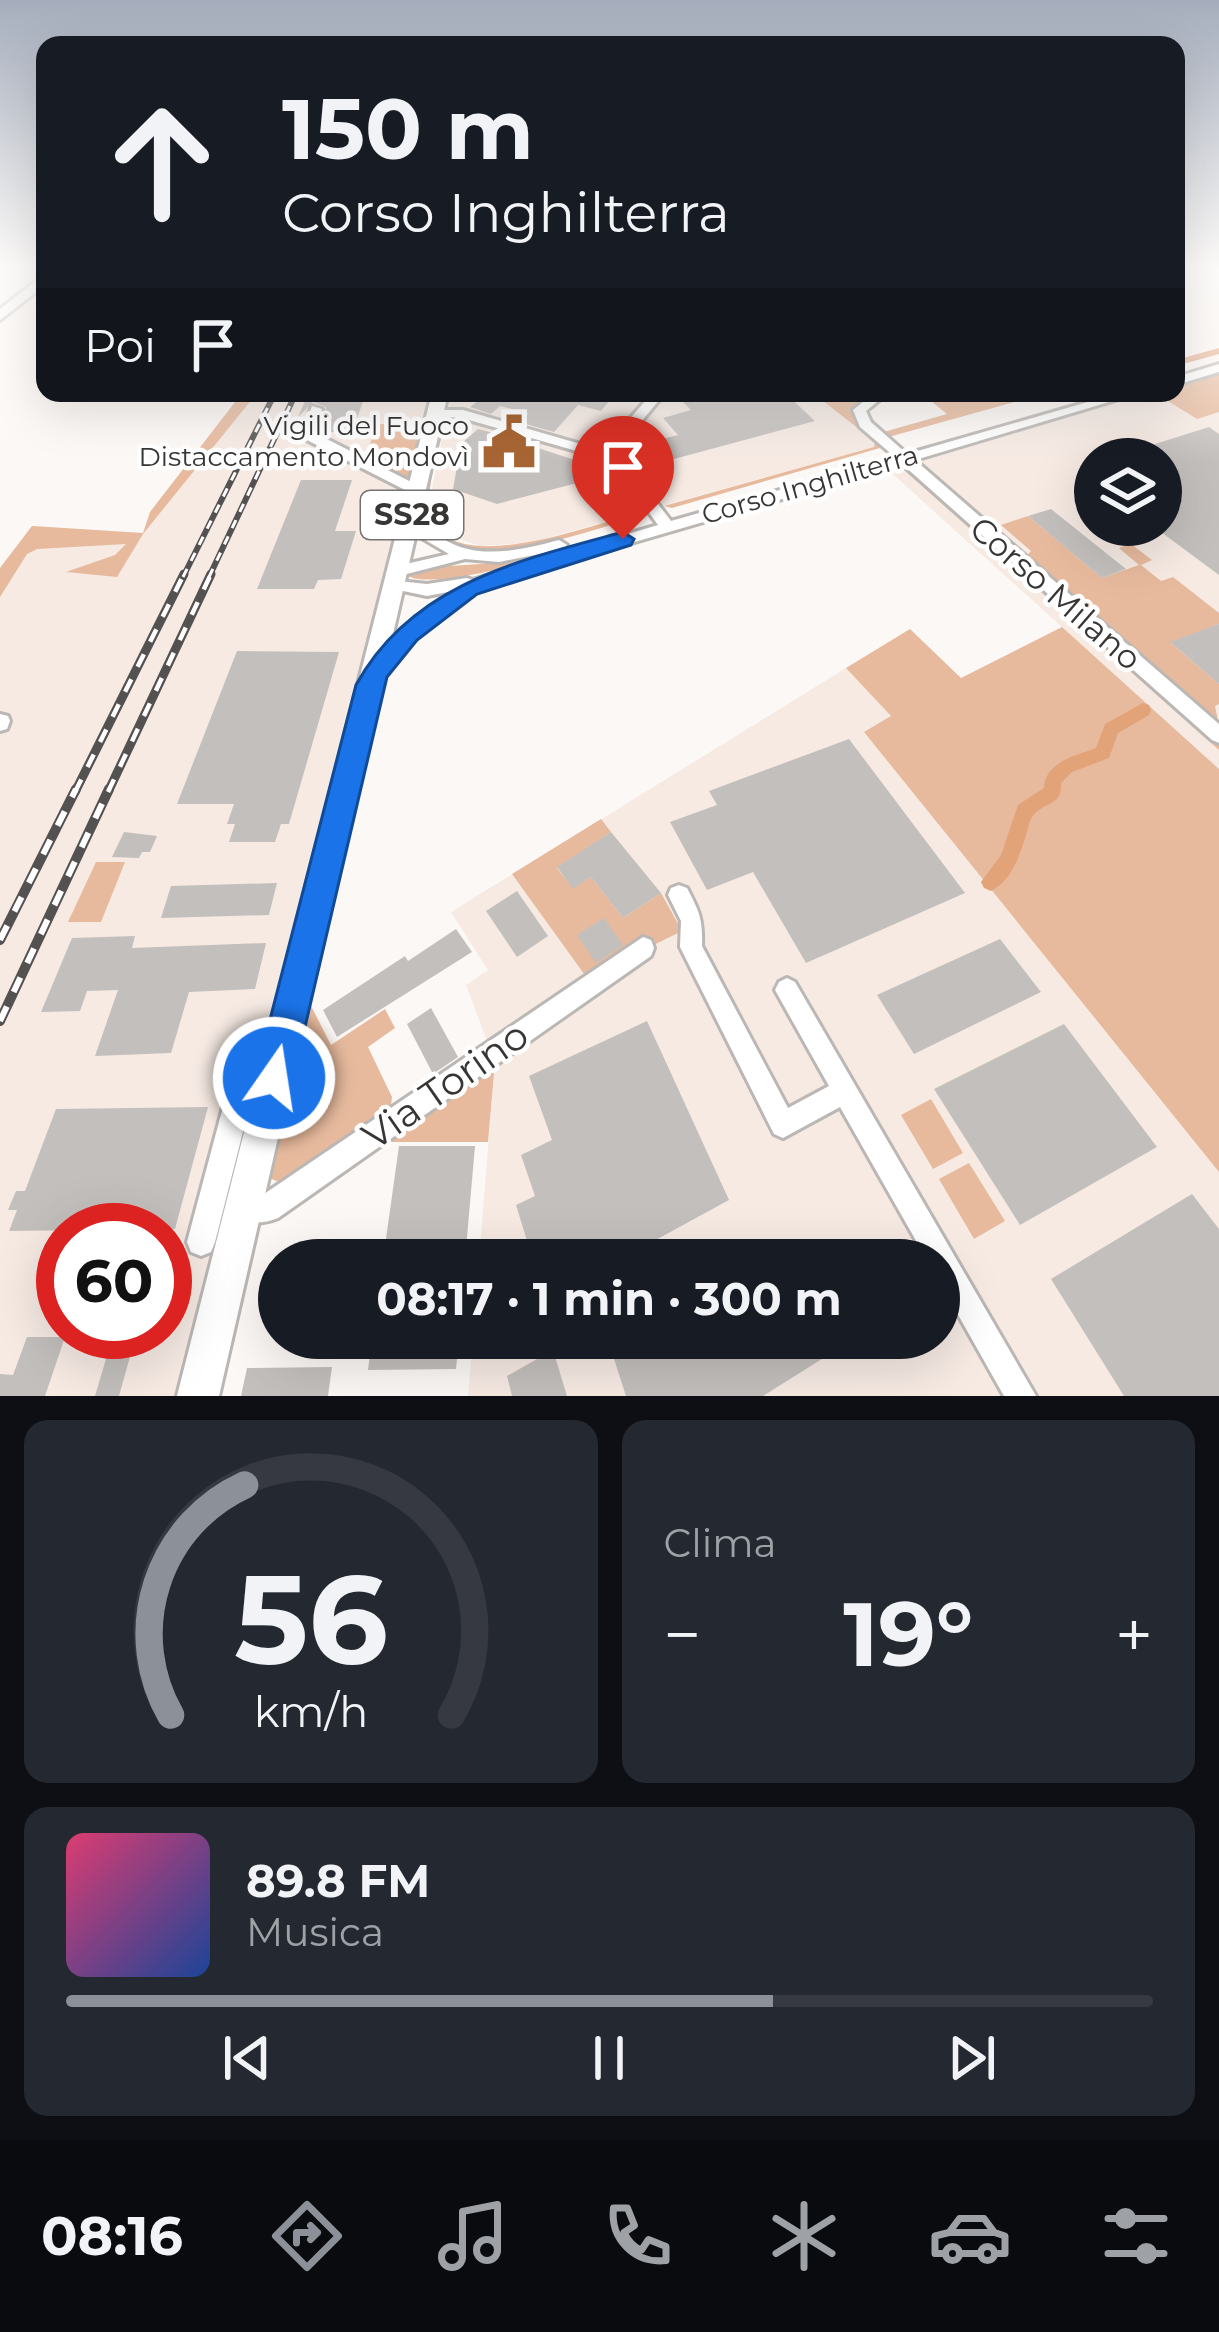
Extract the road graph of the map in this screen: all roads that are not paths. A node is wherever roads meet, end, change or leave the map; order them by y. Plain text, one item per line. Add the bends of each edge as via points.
1 (1219, 364) edge
2 (1185, 370) edge
3 (1185, 377) edge
4 (651, 402) edge
5 (871, 402) edge
6 (1071, 402) edge
7 (1096, 402) edge
8 (442, 406) edge
9 (316, 409) dead end
10 (991, 428) junction
11 (898, 455) junction
12 (616, 458) junction
13 (418, 491) junction
14 (412, 517) junction
15 (664, 522) junction
16 (475, 556) junction
17 (397, 577) junction
18 (488, 579) junction
19 (370, 685) junction
20 (1219, 735) edge
21 (679, 895) dead end
22 (643, 948) dead end
23 (787, 990) dead end
24 (274, 1075) junction
25 (845, 1090) junction
26 (243, 1208) junction
27 (201, 1242) dead end
28 (197, 1396) edge
29 (1021, 1396) edge

1 - 2 street
1 - 3 street
4 - 12 street via 614,446
5 - 11 street, Corso Milano via 858,412
6 - 10 street, Corso Inghilterra
7 - 10 street, Corso Inghilterra
8 - 12 street
8 - 13 main road, SS28
9 - 13 street via 308,435
10 - 11 street, Corso Inghilterra
11 - 15 street, Corso Inghilterra
11 - 20 street, Corso Milano
12 - 15 street, Corso Inghilterra
13 - 14 main road, SS28
14 - 16 street via 437,544
14 - 17 main road, SS28
15 - 16 street, Corso Inghilterra via 531,553
15 - 18 street, Corso Inghilterra
16 - 17 street, Corso Inghilterra via 429,561
17 - 18 street, Corso Inghilterra via 427,590
17 - 19 main road, SS28
18 - 19 street, Corso Inghilterra via 408,634
19 - 24 main road, SS28
21 - 25 street via 692,920 692,946 783,1125
22 - 26 street, Via Torino via 268,1208
23 - 25 street
24 - 26 main road, SS28
24 - 27 street via 240,1092
25 - 29 street
26 - 28 main road, SS28

